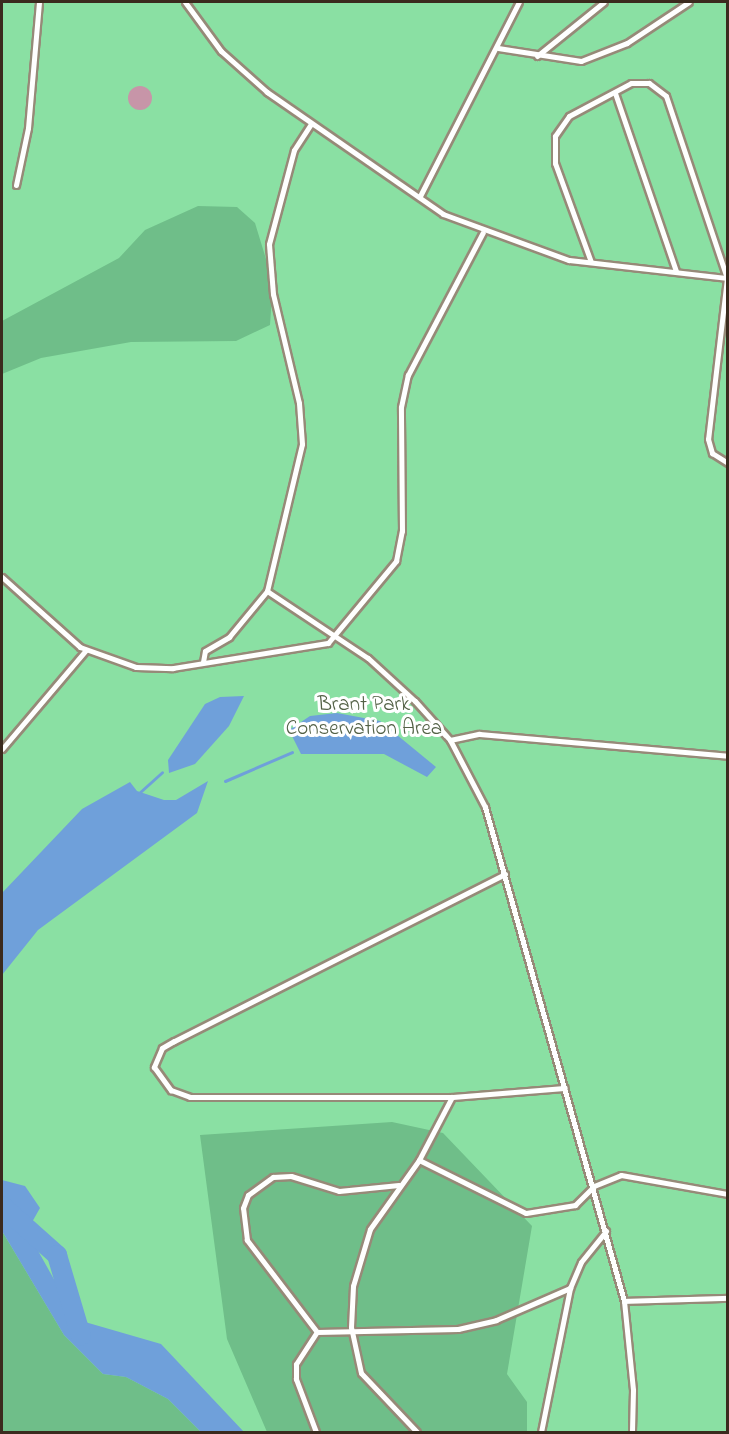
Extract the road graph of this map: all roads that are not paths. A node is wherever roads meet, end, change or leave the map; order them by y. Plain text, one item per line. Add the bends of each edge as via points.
1 (39, 2) edge
2 (185, 2) edge
3 (519, 2) edge
4 (604, 2) edge
5 (689, 2) edge
6 (498, 48) junction
7 (537, 56) junction
8 (615, 93) junction
9 (310, 125) junction
10 (16, 185) dead end
11 (420, 196) junction
12 (483, 232) junction
13 (591, 262) junction
14 (676, 271) junction
15 (727, 278) edge
16 (728, 464) edge
17 (2, 577) edge
18 (267, 591) junction
19 (336, 635) junction
20 (86, 650) junction
21 (203, 662) junction
22 (450, 740) junction
23 (2, 749) edge
24 (728, 756) edge
25 (505, 874) junction
26 (565, 1088) junction
27 (452, 1097) junction
28 (419, 1160) junction
29 (399, 1185) junction
30 (594, 1186) junction
31 (728, 1194) edge
32 (606, 1231) junction
33 (570, 1288) junction
34 (728, 1298) edge
35 (624, 1301) junction
36 (351, 1327) junction
37 (317, 1332) junction
38 (316, 1432) edge
39 (417, 1432) edge
40 (541, 1432) edge
41 (632, 1432) edge

1 - 10 lane via 28,128
2 - 9 lane via 221,51
3 - 6 lane
4 - 7 lane
5 - 7 lane via 627,43 598,55 581,61
6 - 7 lane
6 - 11 lane
8 - 13 lane via 569,116 555,136 555,163
8 - 14 lane
8 - 15 lane via 642,82 666,96
9 - 11 lane
9 - 18 lane via 294,150 269,244 302,444
11 - 12 lane via 443,214
12 - 13 lane via 569,260
12 - 19 lane via 408,375 401,406 402,531 396,561
13 - 14 lane
14 - 15 lane
15 - 16 lane via 708,439 711,453
17 - 20 lane
18 - 19 lane
18 - 21 lane via 229,637 205,651
19 - 21 lane via 312,646
19 - 22 lane via 391,677
20 - 21 lane via 154,670
20 - 23 lane
22 - 24 lane via 479,734
22 - 25 lane via 485,807
25 - 26 lane
25 - 27 lane via 174,1041 162,1048 154,1068 171,1090 190,1097
26 - 27 lane
26 - 30 lane
27 - 28 lane
28 - 29 lane
28 - 30 lane via 525,1213 574,1205
29 - 36 lane via 359,1259
29 - 37 lane via 339,1191 282,1176 248,1195 243,1208 247,1240
30 - 31 lane via 621,1175
30 - 32 lane
32 - 33 lane
32 - 35 lane
33 - 36 lane via 496,1320 458,1329
33 - 40 lane
34 - 35 lane
35 - 41 lane via 633,1390
36 - 37 lane
36 - 39 lane via 361,1373
37 - 38 lane via 296,1364 296,1379

